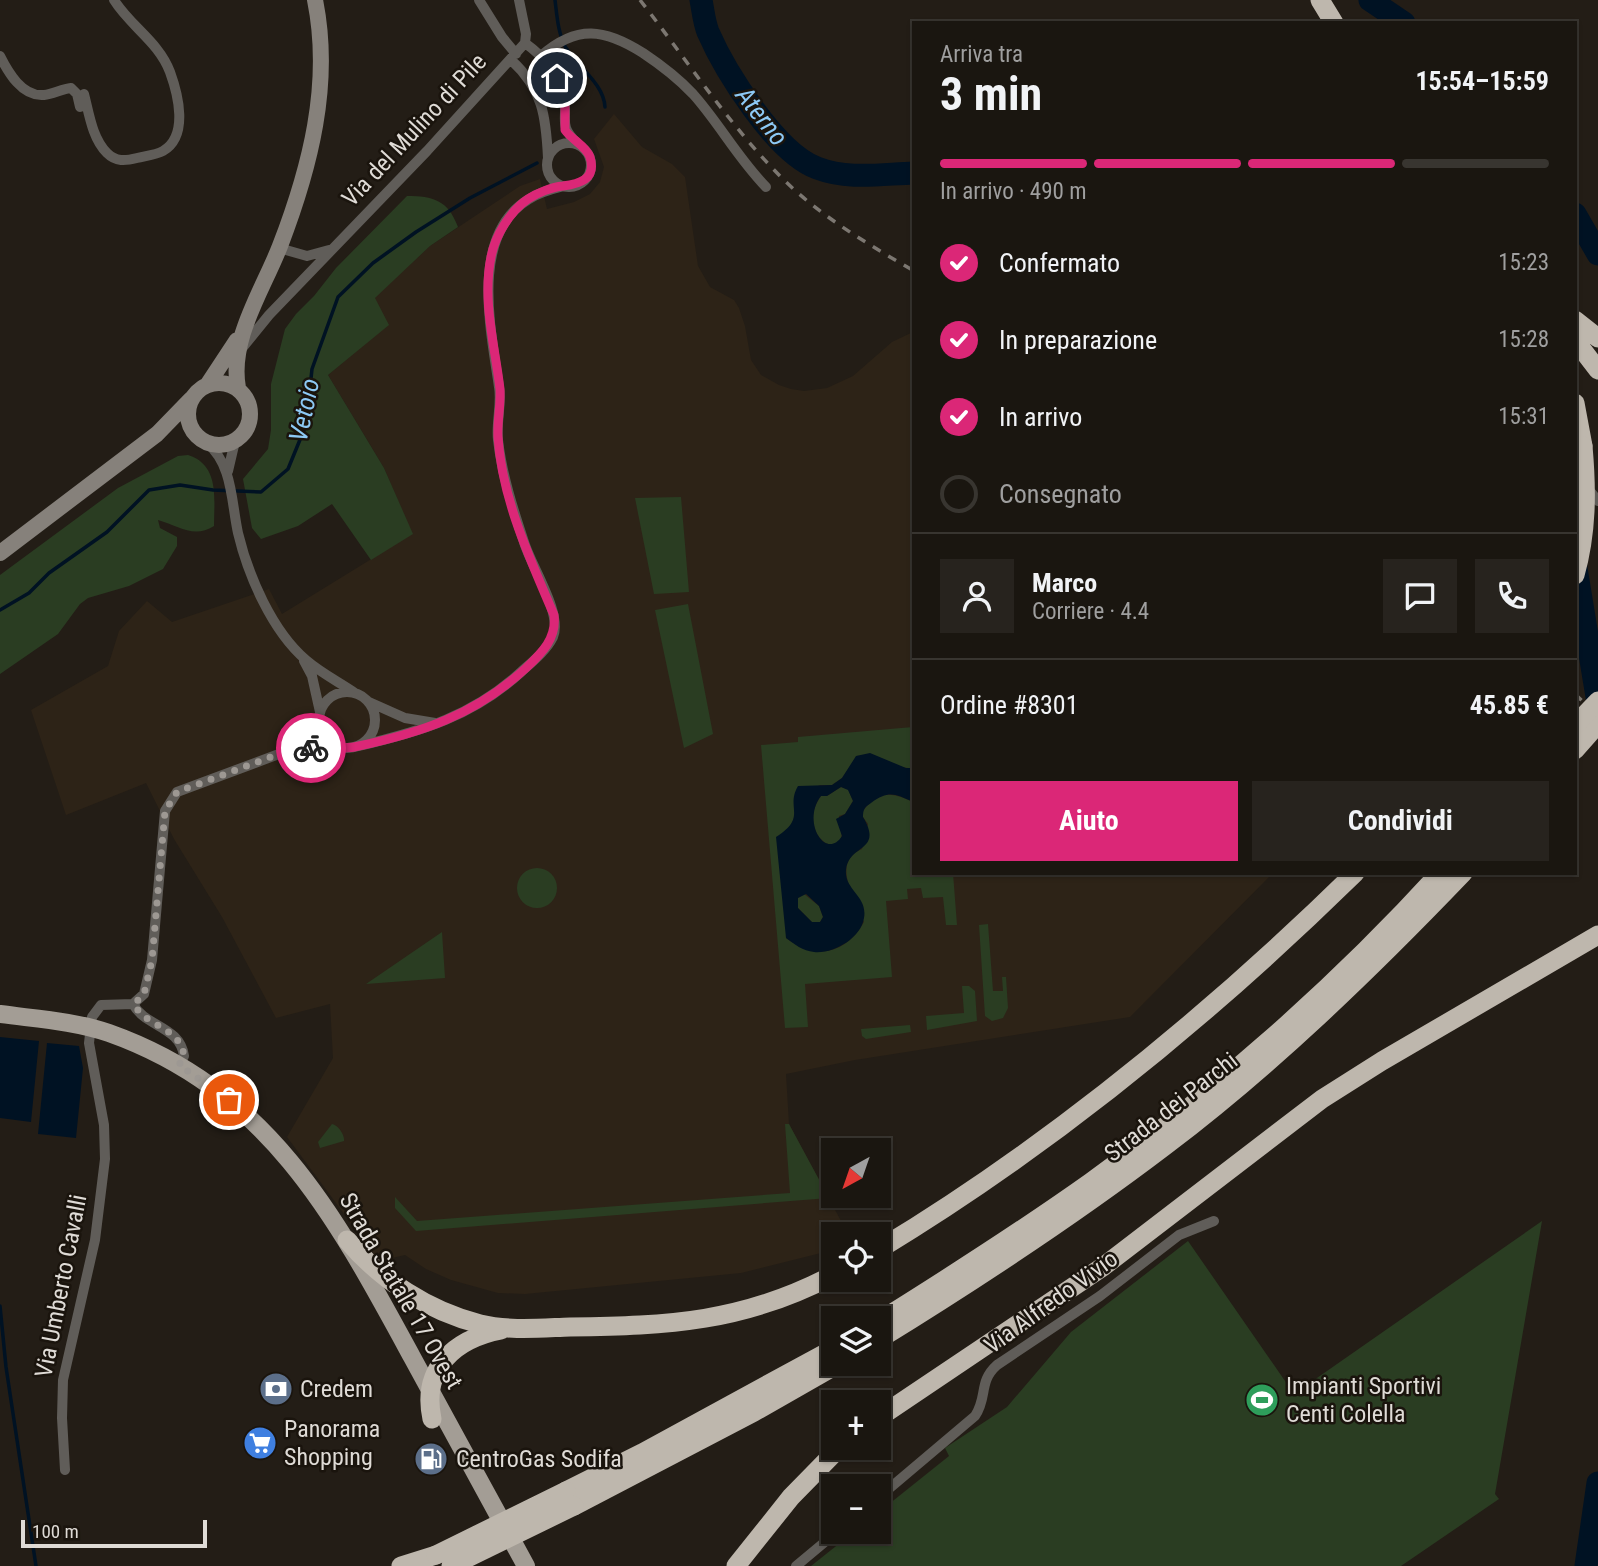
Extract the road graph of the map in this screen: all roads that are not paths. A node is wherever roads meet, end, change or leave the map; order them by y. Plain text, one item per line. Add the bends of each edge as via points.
1 (114, 0) edge
2 (316, 0) edge
3 (326, 0) edge
4 (479, 0) edge
5 (519, 0) edge
6 (1320, 0) edge
7 (1333, 21) edge
8 (321, 30) junction
9 (525, 43) junction
10 (0, 56) edge
11 (541, 56) junction
12 (514, 57) junction
13 (84, 94) dead end
14 (565, 110) junction
15 (543, 112) junction
16 (87, 132) dead end
17 (580, 146) junction
18 (548, 160) junction
19 (564, 186) junction
20 (766, 187) dead end
21 (334, 247) junction
22 (279, 248) junction
23 (1577, 322) edge
24 (247, 323) junction
25 (1598, 338) edge
26 (1577, 343) edge
27 (238, 355) junction
28 (1598, 370) edge
29 (208, 384) junction
30 (238, 388) junction
31 (191, 399) junction
32 (1577, 413) edge
33 (156, 434) junction
34 (209, 445) junction
35 (233, 446) junction
36 (1577, 475) edge
37 (229, 477) junction
38 (1598, 501) edge
39 (0, 553) edge
40 (1577, 566) edge
41 (303, 658) junction
42 (355, 693) junction
43 (1598, 701) edge
44 (369, 702) junction
45 (320, 716) junction
46 (442, 723) junction
47 (1577, 723) edge
48 (1598, 724) edge
49 (359, 746) junction
50 (338, 747) junction
51 (1577, 748) edge
52 (287, 751) junction
53 (1353, 875) edge
54 (1438, 875) edge
55 (1461, 875) edge
56 (1598, 935) edge
57 (134, 1004) junction
58 (0, 1014) edge
59 (91, 1028) junction
60 (185, 1069) junction
61 (1214, 1221) dead end
62 (347, 1240) junction
63 (891, 1242) edge
64 (821, 1280) edge
65 (891, 1314) edge
66 (513, 1328) junction
67 (891, 1332) edge
68 (821, 1356) edge
69 (821, 1374) edge
70 (431, 1391) junction
71 (891, 1410) edge
72 (432, 1419) junction
73 (828, 1460) edge
74 (65, 1470) dead end
75 (891, 1487) edge
76 (570, 1498) junction
77 (822, 1544) edge
78 (444, 1560) edge
79 (401, 1566) edge
80 (412, 1566) edge
81 (513, 1566) edge
82 (526, 1566) edge
83 (736, 1566) edge
84 (796, 1566) edge

1 - 13 street via 170,71 180,115 178,132 162,152 116,159 94,131
2 - 8 street
3 - 8 street
4 - 12 street
5 - 9 street
6 - 7 highway
8 - 22 street via 313,139
9 - 11 street
9 - 12 street, Via del Mulino di Pile
10 - 16 street via 16,82 34,93 74,90
11 - 14 street via 561,86
11 - 20 street via 589,33 624,42 666,69 698,100 738,157
12 - 15 street via 534,87
12 - 21 street, Via del Mulino di Pile
14 - 15 street via 555,121
14 - 17 street via 565,130
15 - 18 street
17 - 18 street via 561,144
17 - 19 street via 590,157 590,172 580,183
18 - 19 street via 550,175
19 - 46 street via 531,198 510,218 493,248 489,287 504,475 526,550 556,626 545,648 505,687
21 - 22 street via 307,256
21 - 27 street, Via del Mulino di Pile
22 - 24 street
23 - 25 highway
24 - 27 street
24 - 29 street
26 - 28 highway
27 - 30 street
29 - 30 street via 229,383
29 - 31 street
30 - 35 street via 251,415
31 - 33 street
31 - 34 street via 188,416 194,432
32 - 40 highway, bridge via 1584,446 1586,508
33 - 34 street via 178,430
33 - 39 street
34 - 35 street
34 - 37 street
35 - 37 street
36 - 38 street
37 - 41 street via 237,529 257,589
41 - 42 street
41 - 45 street via 312,676
42 - 44 street
42 - 45 street via 338,693 324,704
43 - 47 highway, bridge
44 - 46 street via 405,718
44 - 49 street via 375,726
45 - 50 street via 324,736
45 - 52 street via 307,736
46 - 49 street
48 - 51 highway
49 - 50 street
50 - 52 street
52 - 57 street via 177,792 170,800 165,811 150,977 144,994
53 - 63 highway via 1232,989 1122,1080 981,1183
54 - 65 highway, Strada dei Parchi via 1282,1028 1158,1131 1014,1235
55 - 67 highway, Strada dei Parchi via 1350,987 1167,1144 978,1279
56 - 71 highway via 1322,1099 1104,1266
57 - 59 street via 101,1005
57 - 60 street via 180,1044
58 - 59 main road, Strada Statale 17 Ovest
59 - 60 main road, Strada Statale 17 Ovest
59 - 74 street, Via Umberto Cavalli via 105,1160 98,1228 63,1380
60 - 62 main road, Strada Statale 17 Ovest via 241,1110 282,1150
60 - 72 main road, Strada Statale 17 Ovest via 264,1143 315,1207
61 - 75 street, Via Alfredo Vivio via 1179,1235 1100,1296 997,1365 984,1380 975,1416
62 - 66 highway via 379,1272 432,1307 478,1324
62 - 70 main road, Strada Statale 17 Ovest
64 - 66 highway via 769,1304 716,1318 627,1326
66 - 70 highway via 456,1346 440,1365
68 - 76 highway via 642,1453
69 - 76 highway via 754,1412
70 - 72 highway
70 - 82 main road, Strada Statale 17 Ovest
72 - 81 main road, Strada Statale 17 Ovest
73 - 83 highway
76 - 78 highway, bridge
77 - 84 street
78 - 79 highway
78 - 80 highway

